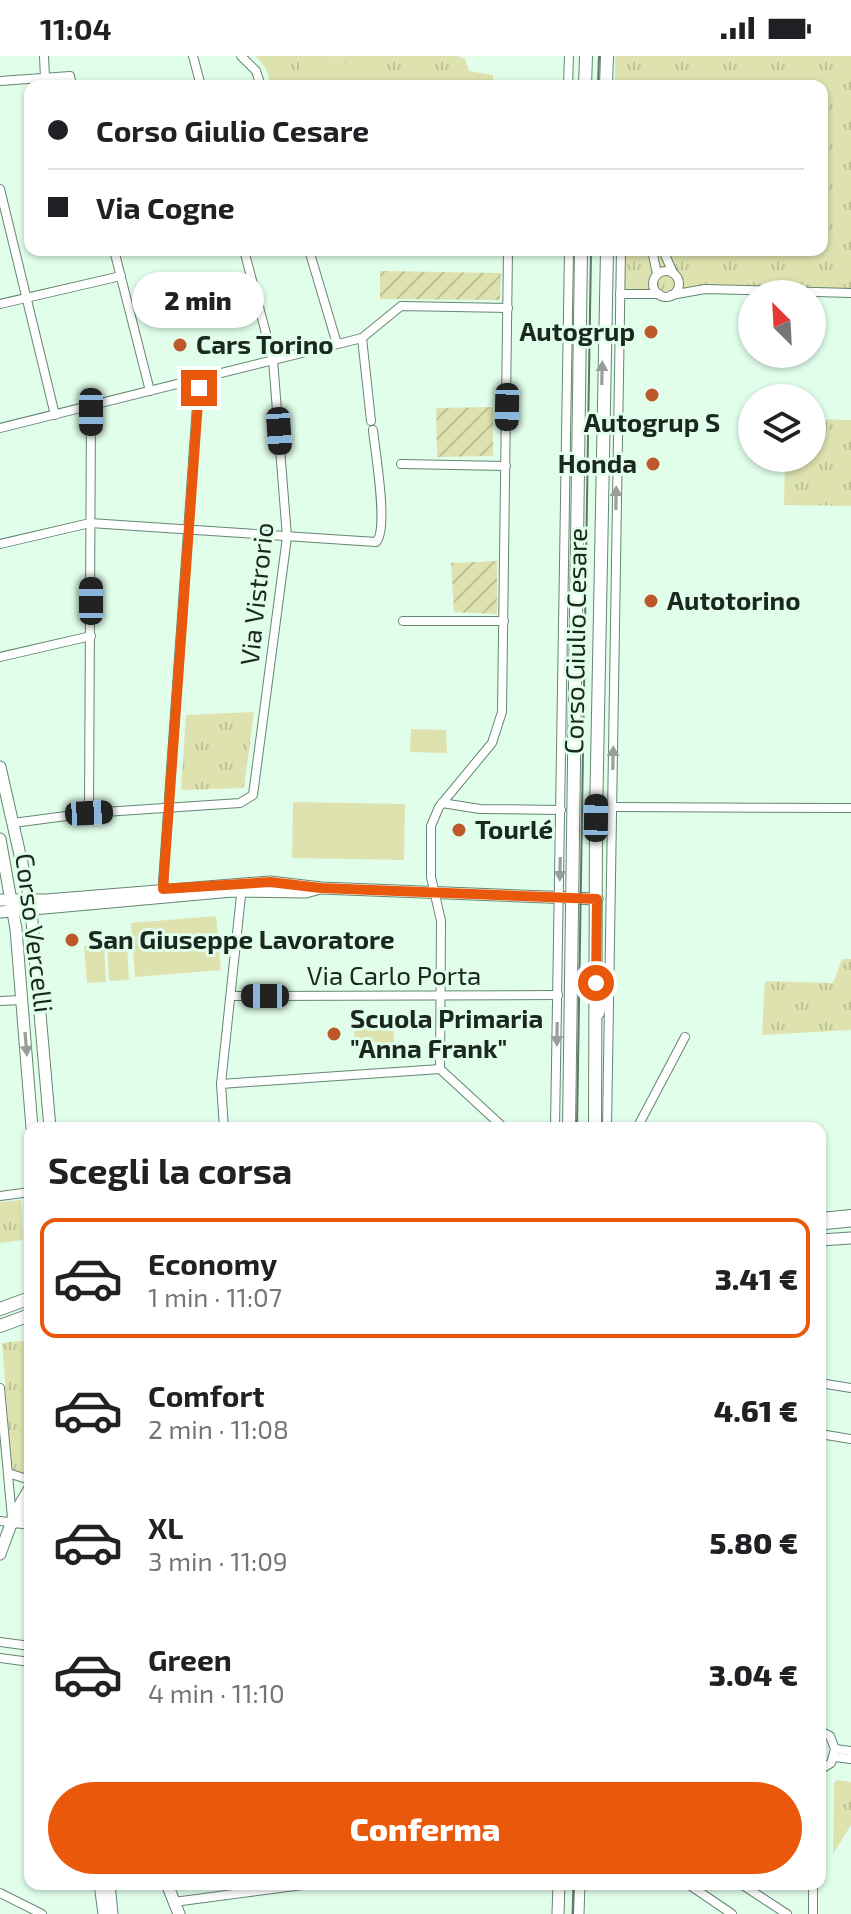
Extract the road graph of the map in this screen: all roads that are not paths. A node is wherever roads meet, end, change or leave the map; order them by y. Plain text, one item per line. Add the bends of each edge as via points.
1 (44, 56) edge
2 (193, 56) edge
3 (241, 56) edge
4 (569, 56) edge
5 (586, 56) edge
6 (607, 56) edge
7 (45, 78) junction
8 (62, 80) edge
9 (199, 80) edge
10 (259, 80) edge
11 (568, 80) edge
12 (585, 80) edge
13 (606, 80) edge
14 (0, 81) edge
15 (0, 189) edge
16 (2, 203) edge
17 (116, 256) edge
18 (246, 256) edge
19 (311, 256) edge
20 (508, 256) edge
21 (569, 256) edge
22 (581, 256) edge
23 (607, 256) edge
24 (621, 256) edge
25 (653, 256) edge
26 (666, 256) edge
27 (657, 274) junction
28 (121, 276) junction
29 (676, 277) junction
30 (705, 289) junction
31 (851, 293) edge
32 (620, 294) junction
33 (659, 294) junction
34 (671, 295) junction
35 (26, 297) junction
36 (0, 304) edge
37 (508, 308) junction
38 (362, 338) junction
39 (337, 344) junction
40 (273, 360) junction
41 (199, 378) junction
42 (150, 391) junction
43 (91, 406) junction
44 (55, 415) junction
45 (0, 428) edge
46 (401, 464) dead end
47 (506, 466) junction
48 (90, 523) junction
49 (191, 530) junction
50 (287, 537) junction
51 (0, 544) edge
52 (403, 621) dead end
53 (504, 621) junction
54 (91, 636) junction
55 (0, 657) edge
56 (575, 763) junction
57 (0, 767) edge
58 (561, 791) junction
59 (442, 803) junction
60 (613, 807) junction
61 (851, 808) edge
62 (171, 809) junction
63 (561, 810) junction
64 (89, 813) junction
65 (13, 823) junction
66 (0, 839) edge
67 (6, 871) junction
68 (242, 886) junction
69 (0, 887) edge
70 (163, 893) junction
71 (435, 894) junction
72 (603, 899) junction
73 (566, 900) junction
74 (8, 903) edge
75 (31, 904) junction
76 (0, 912) edge
77 (609, 979) junction
78 (440, 995) junction
79 (558, 995) junction
80 (231, 996) junction
81 (22, 1000) junction
82 (0, 1001) edge
83 (596, 1020) junction
84 (685, 1037) dead end
85 (440, 1069) junction
86 (221, 1084) junction
87 (32, 1122) edge
88 (49, 1122) edge
89 (224, 1122) edge
90 (497, 1122) edge
91 (555, 1122) edge
92 (569, 1122) edge
93 (599, 1122) edge
94 (601, 1122) edge
95 (640, 1122) edge
96 (24, 1193) edge
97 (0, 1196) edge
98 (851, 1214) edge
99 (826, 1216) edge
100 (851, 1221) edge
101 (826, 1226) edge
102 (851, 1240) edge
103 (826, 1242) edge
104 (24, 1300) edge
105 (0, 1309) edge
106 (24, 1317) edge
107 (0, 1326) edge
108 (826, 1385) edge
109 (0, 1388) edge
110 (851, 1388) edge
111 (826, 1435) edge
112 (851, 1439) edge
113 (8, 1473) junction
114 (24, 1478) edge
115 (24, 1496) edge
116 (6, 1522) edge
117 (0, 1554) edge
118 (0, 1642) edge
119 (24, 1645) edge
120 (0, 1658) edge
121 (24, 1661) edge
122 (826, 1734) edge
123 (851, 1751) edge
124 (835, 1753) junction
125 (851, 1759) edge
126 (826, 1763) edge
127 (103, 1890) edge
128 (104, 1890) edge
129 (105, 1890) edge
130 (169, 1890) edge
131 (265, 1890) edge
132 (559, 1890) edge
133 (579, 1890) edge
134 (697, 1890) edge
135 (750, 1890) edge
136 (813, 1890) edge
137 (0, 1893) edge
138 (174, 1902) junction
139 (42, 1914) edge
140 (96, 1914) edge
141 (104, 1914) edge
142 (112, 1914) edge
143 (179, 1914) edge
144 (558, 1914) edge
145 (578, 1914) edge
146 (732, 1914) edge
147 (787, 1914) edge
148 (813, 1914) edge

1 - 7 street
2 - 9 street
3 - 10 street
4 - 11 street
5 - 12 main road
6 - 13 main road
7 - 8 street
7 - 14 street
15 - 16 street
16 - 35 street
17 - 28 street
18 - 40 street, Via Vistrorio
19 - 39 street
20 - 37 street
21 - 58 street, Corso Giulio Cesare
22 - 56 main road, Corso Giulio Cesare
72 -> 23 main road, Corso Giulio Cesare
24 - 32 street, Corso Giulio Cesare
25 - 27 street
26 - 29 street
27 - 29 street
27 - 33 street via 653,286
28 - 35 street
28 - 42 street
29 - 30 street
29 - 34 street
30 - 31 street
30 - 34 street
32 - 33 street
60 -> 32 street, Corso Giulio Cesare
33 - 34 street
35 - 36 street
35 - 44 street
37 - 38 street via 401,306
37 - 47 street
38 - 39 street
38 - 50 street via 380,491 379,540
39 - 40 street
40 - 41 street
40 - 50 street, Via Vistrorio
41 - 42 street
41 - 49 street
42 - 43 street
43 - 44 street
43 - 48 street
44 - 45 street
46 - 47 street
47 - 53 street
48 - 49 street
48 - 51 street
48 - 54 street
49 - 50 street
49 - 62 street
50 - 62 street, Via Vistrorio via 254,791 249,800
52 - 53 street
53 - 59 street via 497,732
54 - 55 street
54 - 64 street
56 - 58 street, Corso Giulio Cesare
56 - 73 main road, Corso Giulio Cesare
57 - 65 main road, Corso Vercelli
58 - 63 street, Corso Giulio Cesare
59 - 63 street
59 - 71 street via 431,829
60 - 61 street
60 - 72 street, Corso Giulio Cesare
62 - 64 street
62 - 70 street
63 -> 73 street, Corso Giulio Cesare
64 - 65 street
65 - 75 main road, Corso Vercelli
66 - 67 main road, Corso Vercelli
67 - 69 main road
67 - 74 main road, Corso Vercelli
68 - 70 main road
68 - 71 main road via 306,884
68 - 80 street
70 - 75 main road
71 - 73 main road
71 - 78 street via 441,921
72 - 73 main road
72 - 77 street, Corso Giulio Cesare
72 - 83 main road, Corso Giulio Cesare
73 - 79 street, Corso Giulio Cesare
73 - 92 main road, Corso Giulio Cesare
74 - 75 main road
74 - 76 main road
74 - 81 main road, Corso Vercelli
75 - 88 main road, Corso Vercelli
77 - 83 main road
77 - 94 street, Corso Giulio Cesare via 607,1101
78 - 79 street, Via Carlo Porta
78 - 80 street, Via Carlo Porta
78 - 85 street
79 -> 91 street, Corso Giulio Cesare
80 - 86 street
81 - 82 street
81 -> 87 main road, Corso Vercelli
83 - 93 main road, Corso Giulio Cesare
84 - 95 street
85 - 86 street
85 - 90 street
86 - 89 street
96 - 97 street
98 - 99 street
100 - 101 main road
102 - 103 main road
104 - 105 main road
106 - 107 main road
108 - 110 street
109 - 113 street
111 - 112 street
113 - 114 street
113 - 116 street
115 - 116 main road
116 - 117 main road
118 - 119 street
120 - 121 street
122 - 124 street
123 - 124 street
124 - 125 street
124 - 126 street
127 - 140 main road
128 - 141 main road
129 - 142 main road
130 - 138 main road
131 - 138 street
132 - 144 main road
133 - 145 main road
134 - 146 street
135 - 147 street
136 - 148 street
137 - 139 street
138 - 143 main road

